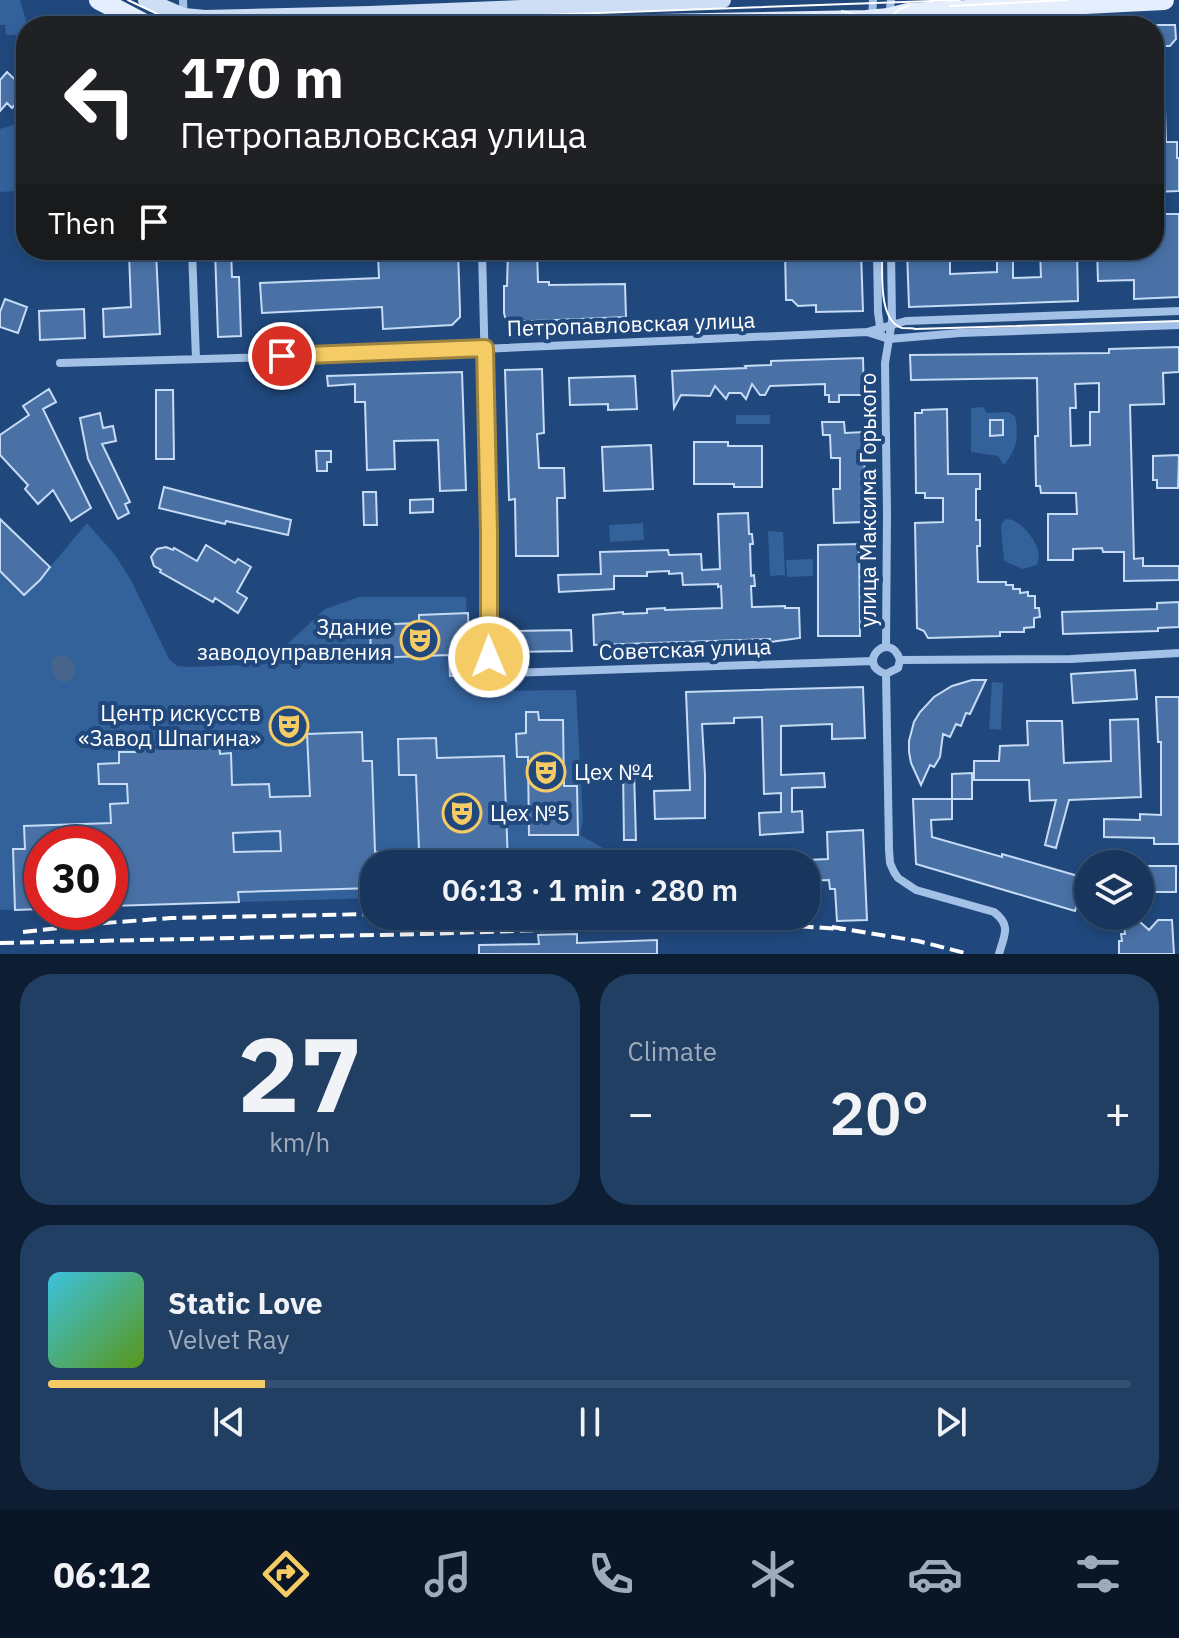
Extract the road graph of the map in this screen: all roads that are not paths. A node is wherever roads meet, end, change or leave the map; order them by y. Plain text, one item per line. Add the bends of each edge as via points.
1 (99, 0) edge
2 (146, 0) edge
3 (723, 0) edge
4 (1164, 0) edge
5 (183, 14) edge
6 (881, 15) edge
7 (130, 16) edge
8 (288, 16) edge
9 (851, 16) edge
10 (192, 260) edge
11 (482, 260) edge
12 (878, 260) edge
13 (891, 260) edge
14 (1179, 311) edge
15 (892, 325) junction
16 (1179, 325) edge
17 (883, 334) junction
18 (485, 348) junction
19 (196, 359) junction
20 (60, 363) dead end
21 (886, 647) junction
22 (1179, 653) edge
23 (900, 660) junction
24 (873, 661) junction
25 (886, 674) junction
26 (999, 954) edge

1 - 7 main road
2 - 5 main road
3 - 8 main road
4 - 6 main road
6 - 9 main road
10 - 19 street
11 - 18 street
12 - 17 street, улица Максима Горького
13 - 15 street, улица Максима Горького
14 - 15 street
15 - 17 street, улица Максима Горького
16 - 17 street, Петропавловская улица
17 - 18 street, Петропавловская улица
17 - 21 street, улица Максима Горького
18 - 19 street, Петропавловская улица
18 - 24 street, Советская улица via 488,653 498,670
19 - 20 street, Петропавловская улица
21 - 23 street
21 - 24 street
22 - 23 street
23 - 25 street via 898,668
24 - 25 street
25 - 26 street via 890,863 898,878 916,890 1004,919

